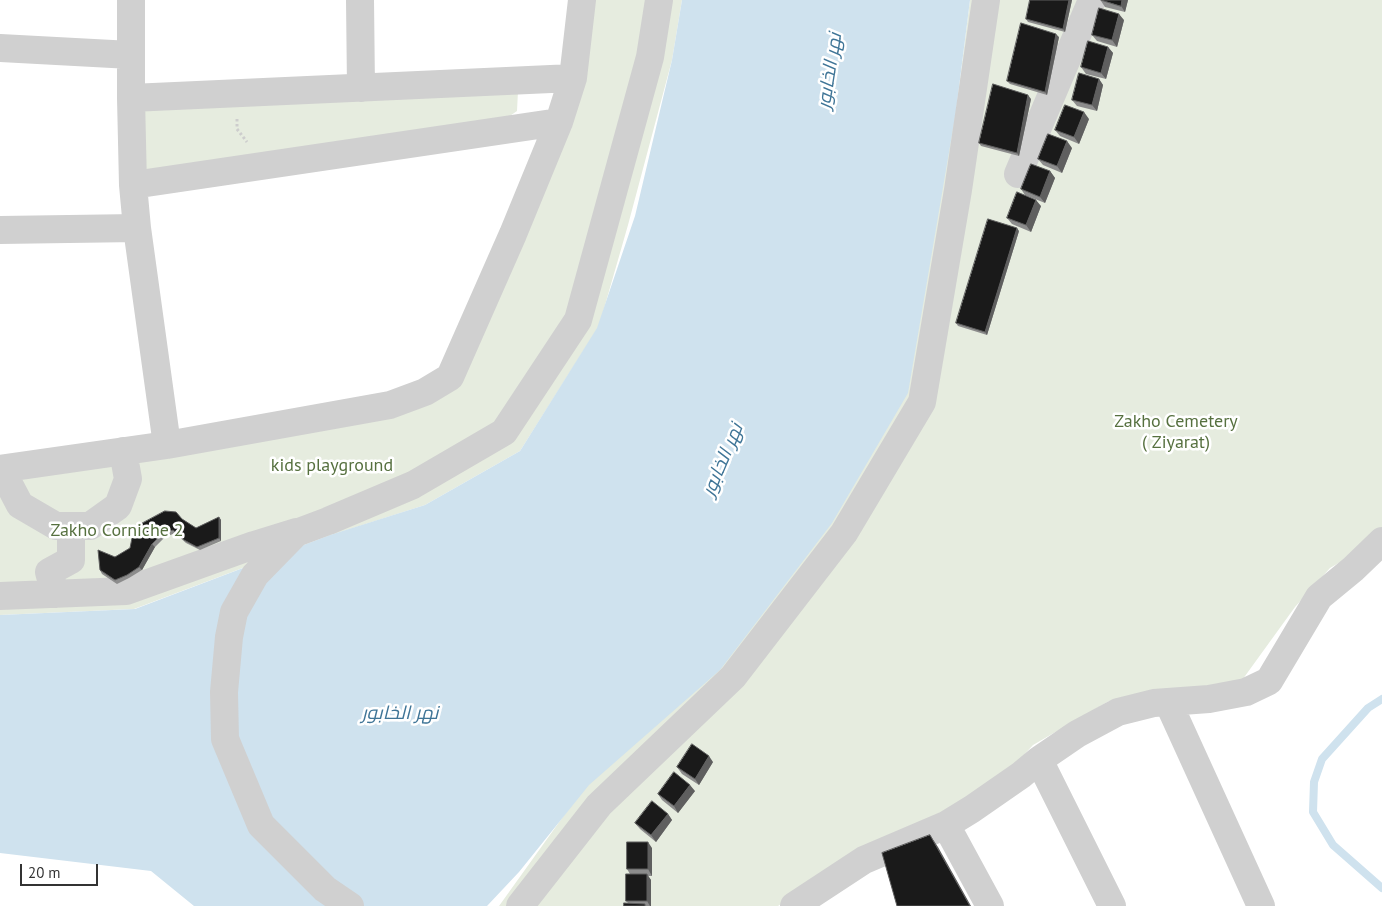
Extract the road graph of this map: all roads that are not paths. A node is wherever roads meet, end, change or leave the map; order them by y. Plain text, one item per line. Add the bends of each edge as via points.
1 (131, 0) edge
2 (360, 0) edge
3 (582, 0) edge
4 (659, 0) edge
5 (986, 0) edge
6 (1092, 0) edge
7 (0, 48) edge
8 (131, 55) junction
9 (573, 78) junction
10 (361, 88) junction
11 (131, 98) junction
12 (559, 122) junction
13 (1018, 174) dead end
14 (132, 185) junction
15 (137, 228) junction
16 (0, 230) edge
17 (167, 445) junction
18 (123, 451) junction
19 (0, 469) edge
20 (328, 521) junction
21 (71, 526) junction
22 (1382, 541) edge
23 (71, 560) junction
24 (94, 592) junction
25 (55, 594) junction
26 (0, 596) edge
27 (1168, 702) junction
28 (1039, 760) junction
29 (946, 825) junction
30 (350, 906) edge
31 (520, 906) edge
32 (794, 906) edge
33 (990, 906) edge
34 (1112, 906) edge
35 (1261, 906) edge

1 - 8 street
2 - 10 street
3 - 9 street
4 - 20 street via 650,57 578,320 504,432 413,485
5 - 31 street via 922,402 844,533 733,677 599,805
6 - 13 street
7 - 8 street
8 - 11 street
9 - 10 street
9 - 12 street
10 - 11 street
11 - 14 street
12 - 14 street
12 - 17 street via 514,234 450,377 425,392 390,405
14 - 15 street
15 - 16 street
15 - 17 street
17 - 18 street
18 - 19 street
18 - 21 street via 128,479 118,506 90,526
19 - 21 street via 20,504 56,526
20 - 24 street via 126,591
20 - 30 street via 296,533 255,575 234,612 224,692 225,739 261,825 325,889
21 - 23 street
22 - 27 street via 1319,597 1269,681 1246,692
23 - 24 street via 85,572
23 - 25 street via 49,572
24 - 25 street
25 - 26 street
27 - 28 street via 1118,712
27 - 35 street
28 - 29 street
28 - 34 street
29 - 32 street via 864,860
29 - 33 street

